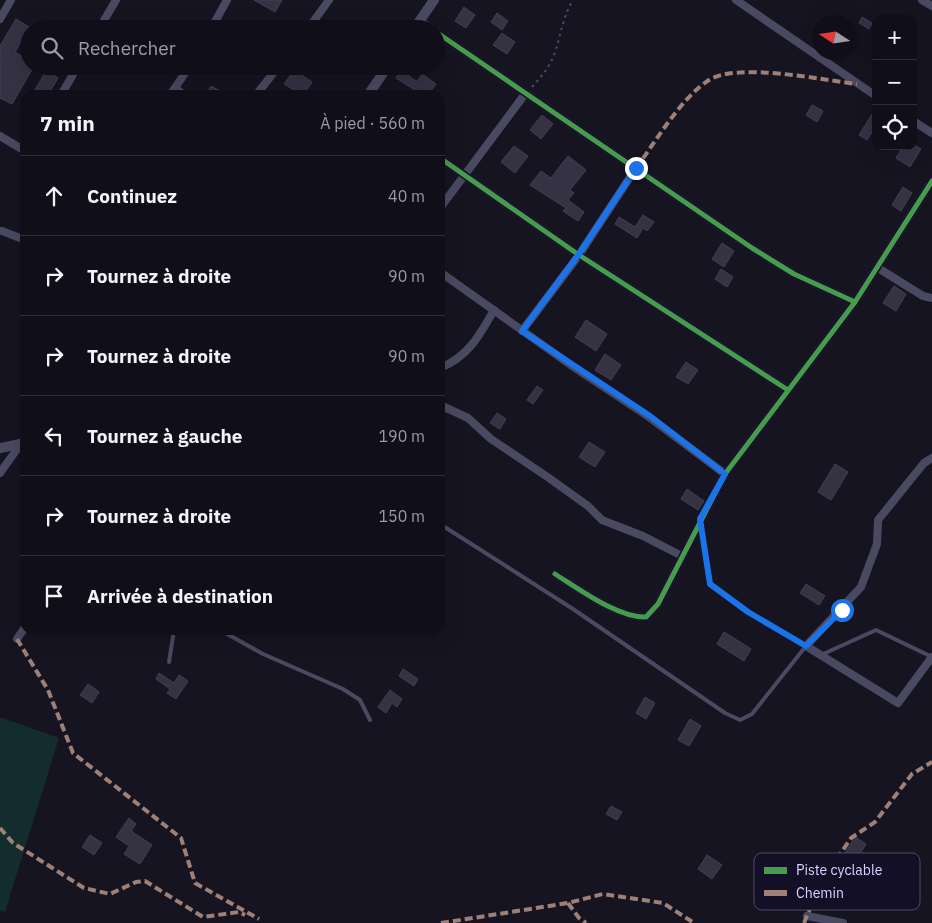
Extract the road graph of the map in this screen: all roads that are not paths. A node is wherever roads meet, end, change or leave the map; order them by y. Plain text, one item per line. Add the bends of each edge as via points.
1 (11, 0) edge
2 (116, 0) edge
3 (227, 0) edge
4 (329, 0) edge
5 (434, 0) edge
6 (736, 0) edge
7 (922, 0) edge
8 (746, 3) edge
9 (932, 6) edge
10 (0, 19) edge
11 (105, 20) edge
12 (216, 20) edge
13 (315, 20) edge
14 (420, 20) edge
15 (445, 38) edge
16 (73, 75) edge
17 (184, 75) edge
18 (271, 75) edge
19 (382, 75) edge
20 (175, 88) joint
21 (64, 90) edge
22 (178, 90) edge
23 (260, 90) edge
24 (371, 90) edge
25 (872, 93) edge
26 (526, 94) junction
27 (917, 124) edge
28 (932, 133) edge
29 (0, 136) edge
30 (20, 149) edge
31 (445, 162) edge
32 (636, 168) junction
33 (465, 176) junction
34 (932, 181) edge
35 (445, 202) edge
36 (2, 231) dead end
37 (20, 238) edge
38 (579, 254) junction
39 (878, 268) junction
40 (445, 276) edge
41 (932, 298) edge
42 (855, 302) junction
43 (494, 310) junction
44 (522, 331) junction
45 (445, 366) edge
46 (788, 390) junction
47 (445, 406) edge
48 (20, 443) edge
49 (20, 446) edge
50 (0, 448) edge
51 (932, 458) edge
52 (0, 472) edge
53 (725, 474) junction
54 (700, 519) junction
55 (445, 527) edge
56 (682, 556) junction
57 (555, 574) dead end
58 (20, 635) edge
59 (173, 635) edge
60 (229, 635) edge
61 (17, 640) dead end
62 (806, 646) junction
63 (820, 656) junction
64 (932, 657) edge
65 (170, 662) dead end
66 (370, 720) dead end
67 (807, 916) dead end
68 (843, 923) edge

1 - 10 street
2 - 11 street
3 - 12 street
4 - 13 street
5 - 14 street
6 - 8 street
7 - 9 street
8 - 25 street
15 - 26 street
16 - 21 street
17 - 20 street
18 - 23 street
19 - 24 street
20 - 22 street
26 - 32 street
26 - 33 street
27 - 28 street
29 - 30 street
31 - 33 street
32 - 38 street
32 - 42 street via 794,274
33 - 35 street
33 - 38 street
34 - 39 street
36 - 37 street
38 - 44 street
38 - 46 street
39 - 41 street via 923,296
39 - 42 street
40 - 43 street
42 - 46 street
43 - 44 street
43 - 45 street via 470,349
44 - 53 street via 650,416
46 - 53 street
47 - 56 street via 468,418 491,439 588,506 602,520
48 - 50 street
49 - 52 street
51 - 62 street via 924,463 878,520 877,544 861,587
53 - 54 street
54 - 56 street
54 - 62 lane via 710,584 748,612
55 - 62 lane via 740,720 752,714
56 - 57 street via 658,604 646,617 635,617 617,609
58 - 61 street
59 - 65 lane
60 - 66 lane via 263,654 343,689 360,700
62 - 63 street
63 - 64 lane via 876,630
63 - 64 street via 898,703
67 - 68 street

